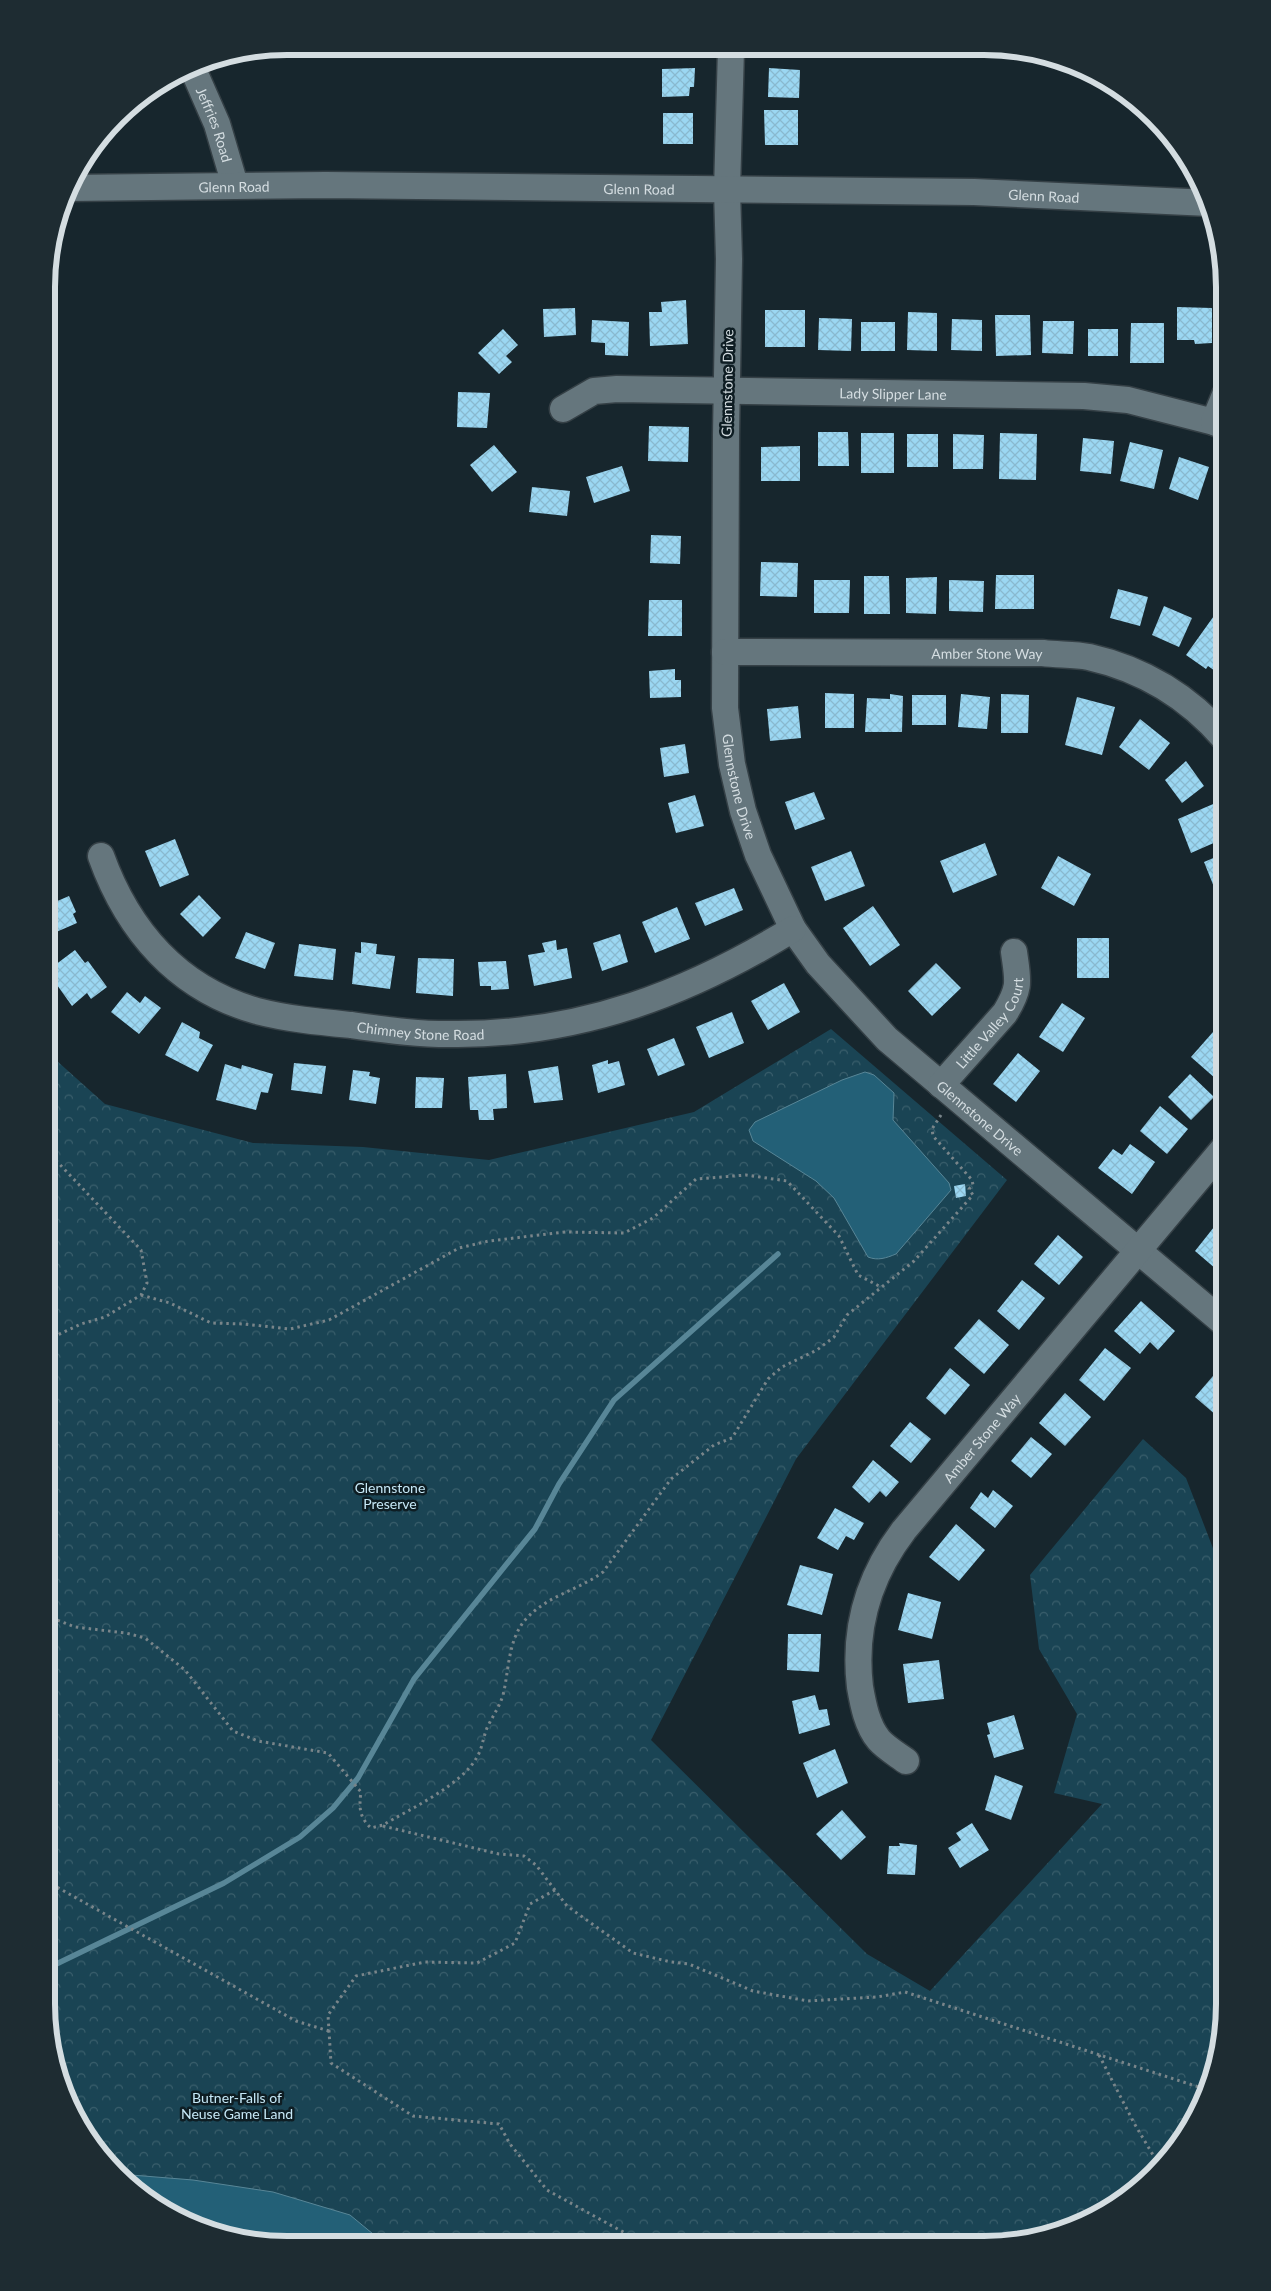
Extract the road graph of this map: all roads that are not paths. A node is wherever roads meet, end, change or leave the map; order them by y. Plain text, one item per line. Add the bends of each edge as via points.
1 (731, 55) edge
2 (195, 74) edge
3 (235, 185) junction
4 (78, 188) edge
5 (727, 190) junction
6 (1200, 203) edge
7 (726, 392) junction
8 (563, 409) dead end
9 (1216, 423) edge
10 (724, 652) junction
11 (1216, 728) edge
12 (101, 856) dead end
13 (793, 929) junction
14 (1014, 952) dead end
15 (944, 1097) junction
16 (1216, 1157) edge
17 (1138, 1250) junction
18 (1216, 1316) edge
19 (906, 1761) dead end

1 - 5 street, Glennstone Drive
2 - 3 street, Jeffries Road via 217,124
3 - 4 street, Glenn Road
3 - 5 street, Glenn Road
5 - 6 street, Glenn Road via 974,192
5 - 7 street, Glennstone Drive
7 - 8 street, Lady Slipper Lane via 594,391
7 - 9 street, Lady Slipper Lane via 1084,396 1128,400
7 - 10 street, Glennstone Drive
10 - 11 street, Amber Stone Way via 1043,653 1087,657 1133,671 1172,691
10 - 13 street, Glennstone Drive via 725,708 732,764 743,811 758,855
12 - 13 street, Chimney Stone Road via 116,895 134,924 174,968 200,986 256,1010 290,1018 420,1033 509,1032 599,1016 638,1005 704,979
13 - 15 street, Glennstone Drive via 818,964
14 - 15 street, Little Valley Court via 1018,987 1013,999
15 - 17 street, Glennstone Drive
16 - 17 street, Amber Stone Way
17 - 18 street, Glennstone Drive
17 - 19 street, Amber Stone Way via 904,1530 878,1570 860,1624 858,1666 863,1704 879,1740

